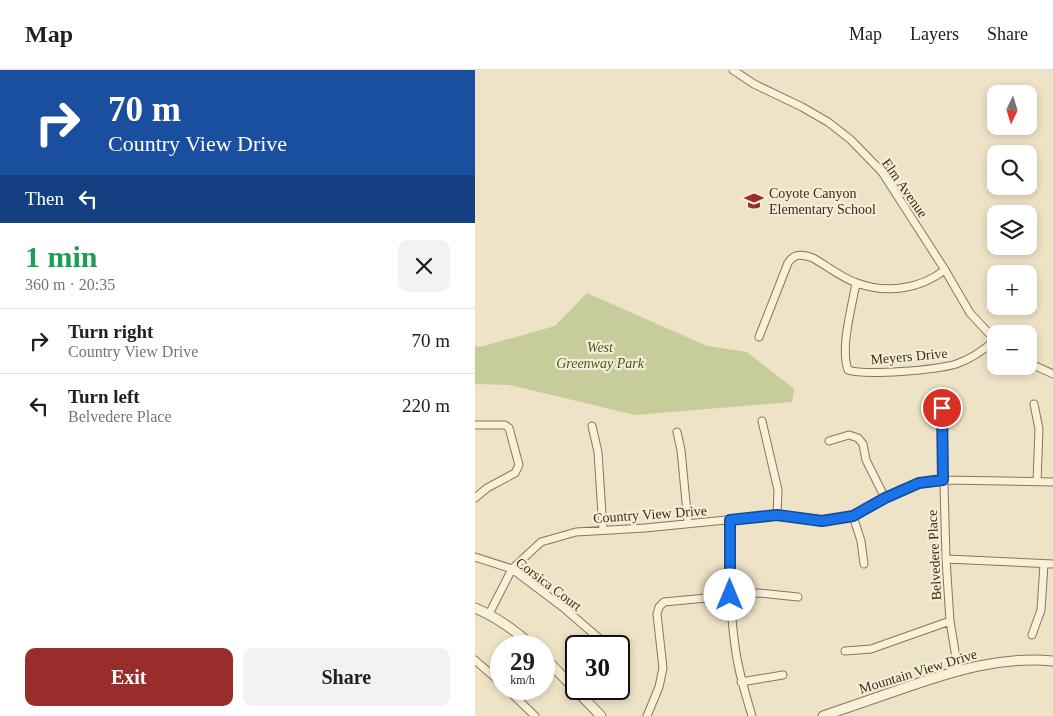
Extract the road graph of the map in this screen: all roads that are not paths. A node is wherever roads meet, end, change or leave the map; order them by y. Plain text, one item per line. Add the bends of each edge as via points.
1 (733, 70) edge
2 (945, 270) junction
3 (856, 283) junction
4 (987, 331) edge
5 (759, 337) dead end
6 (987, 346) edge
7 (1037, 367) edge
8 (1053, 374) edge
9 (1035, 404) dead end
10 (942, 408) dead end
11 (762, 422) dead end
12 (475, 425) edge
13 (592, 426) dead end
14 (677, 432) dead end
15 (829, 441) dead end
16 (943, 480) junction
17 (1037, 482) junction
18 (1053, 482) edge
19 (475, 498) edge
20 (885, 498) junction
21 (777, 515) junction
22 (853, 516) junction
23 (730, 520) junction
24 (688, 523) junction
25 (603, 530) junction
26 (475, 557) edge
27 (945, 559) junction
28 (865, 564) dead end
29 (1045, 564) junction
30 (1053, 564) edge
31 (512, 569) junction
32 (730, 595) junction
33 (798, 597) dead end
34 (475, 608) edge
35 (489, 614) junction
36 (950, 621) junction
37 (520, 635) edge
38 (595, 635) edge
39 (1033, 635) dead end
40 (845, 651) dead end
41 (475, 660) edge
42 (1053, 661) edge
43 (958, 670) junction
44 (555, 672) edge
45 (490, 673) edge
46 (783, 675) dead end
47 (741, 682) junction
48 (520, 700) edge
49 (535, 716) edge
50 (601, 716) edge
51 (647, 716) edge
52 (752, 716) edge
53 (823, 716) edge

1 - 2 street, Elm Avenue via 828,122 851,140 882,172
2 - 3 street via 926,282 895,289
2 - 4 street, Elm Avenue via 970,313
3 - 5 street via 813,258 805,255 792,257
3 - 6 street, Meyers Drive via 846,348 848,370 870,373 937,368 956,364
7 - 8 street
9 - 17 street via 1039,429
10 - 16 street, Belvedere Place
11 - 21 street via 778,490
12 - 19 street via 505,425 509,428 519,465 515,473
13 - 25 street via 598,452
14 - 24 street
15 - 20 street via 849,435 859,438
16 - 17 street, Country View Drive
16 - 20 street, Country View Drive via 919,483
16 - 27 street, Belvedere Place
17 - 18 street, Country View Drive
20 - 22 street, Country View Drive
21 - 22 street, Country View Drive via 822,521
21 - 23 street, Country View Drive
22 - 28 street
23 - 24 street, Country View Drive
23 - 32 street
24 - 25 street, Country View Drive
25 - 31 street, Country View Drive via 576,532 541,542
26 - 31 street, Corsica Court
27 - 29 street
27 - 36 street, Belvedere Place
29 - 30 street
29 - 39 street via 1041,610
31 - 35 street, Country View Drive
31 - 38 street, Corsica Court
32 - 33 street via 759,593
32 - 47 street
32 - 51 street via 669,600 659,607 663,668
34 - 35 street
35 - 37 street
36 - 40 street via 871,649
36 - 43 street, Belvedere Place
41 - 45 street
42 - 43 street, Mountain View Drive via 997,662
43 - 53 street, Mountain View Drive
44 - 50 street
46 - 47 street
47 - 52 street
48 - 49 street

